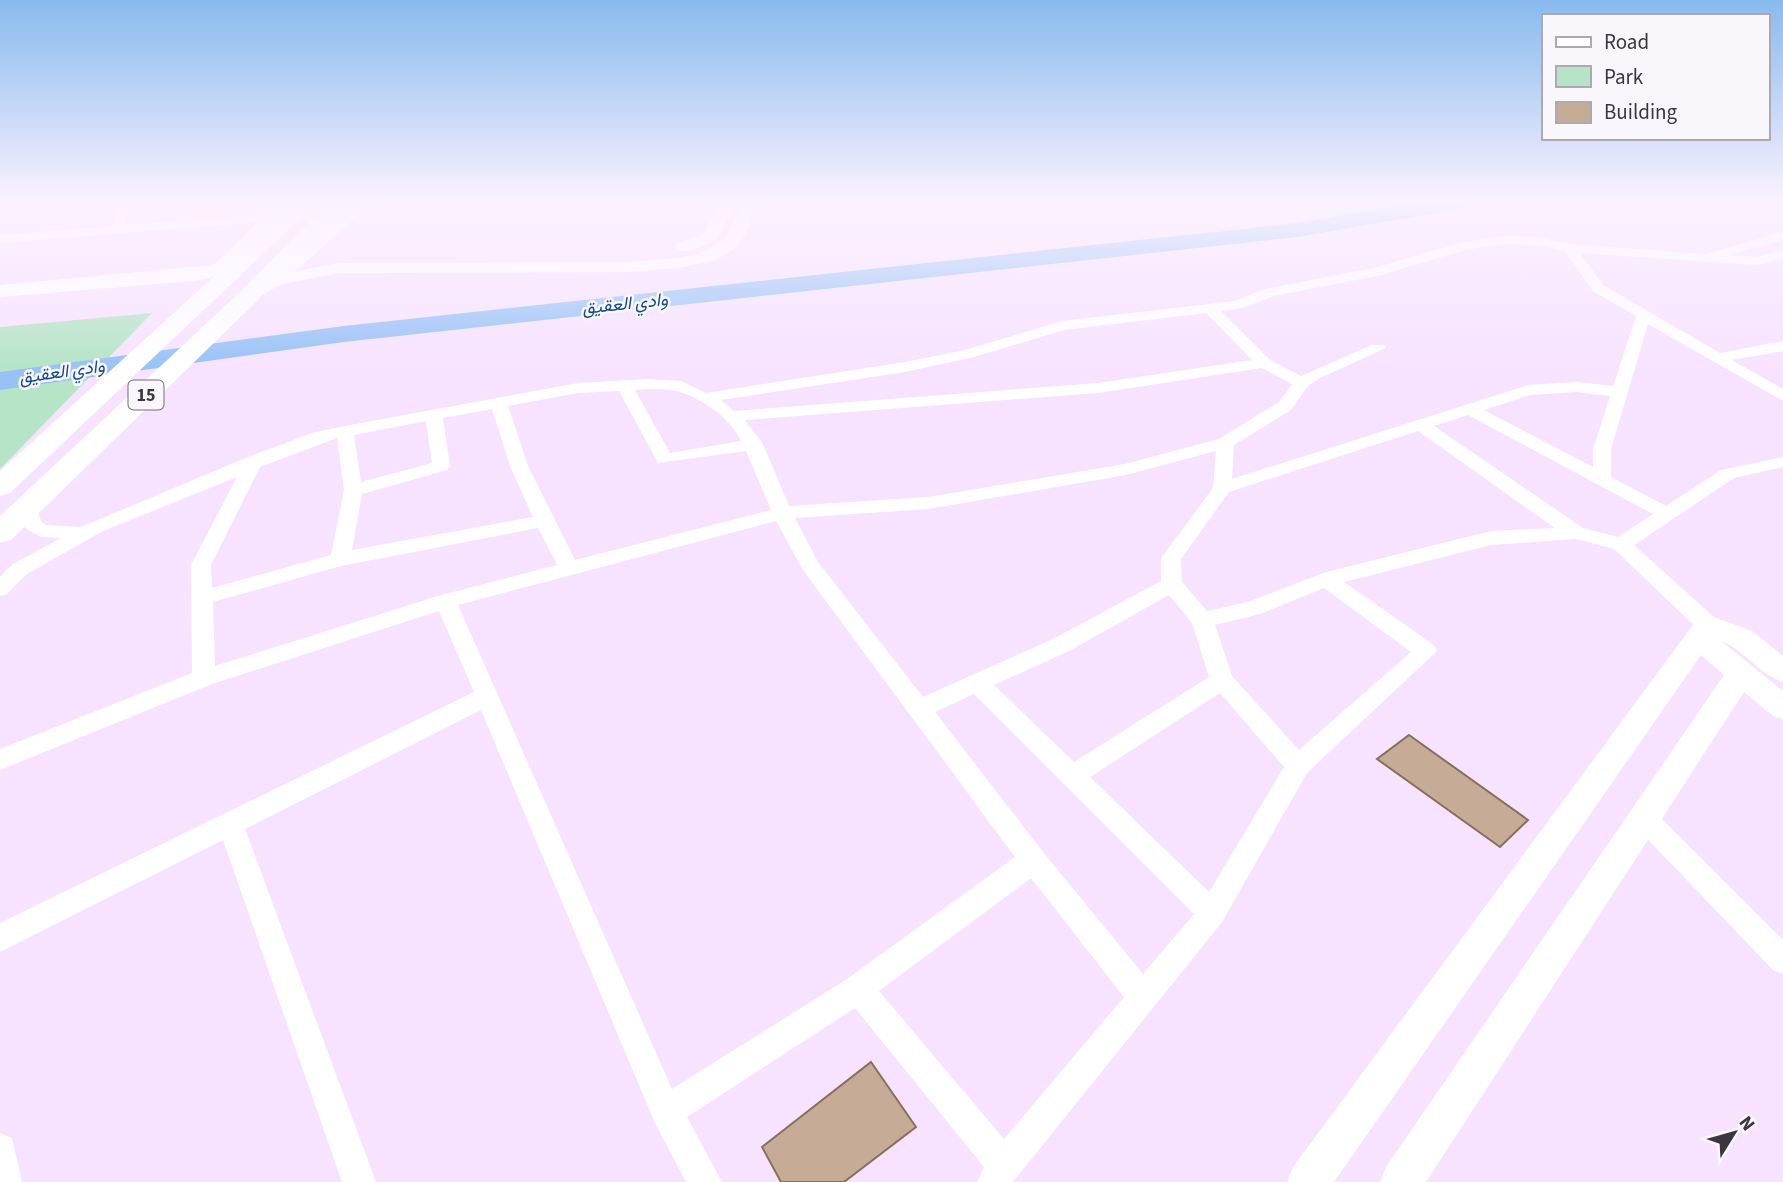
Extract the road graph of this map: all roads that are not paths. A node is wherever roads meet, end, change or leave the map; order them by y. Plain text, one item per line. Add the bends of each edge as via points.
1 (288, 257) edge
2 (299, 257) edge
3 (362, 257) edge
4 (593, 257) edge
5 (706, 257) edge
6 (1425, 257) edge
7 (1576, 257) edge
8 (1695, 257) edge
9 (1709, 257) edge
10 (1773, 257) edge
11 (240, 258) joint
12 (1706, 258) junction
13 (419, 265) junction
14 (259, 288) junction
15 (0, 291) edge
16 (205, 297) junction
17 (0, 301) edge
18 (1210, 309) junction
19 (1643, 317) junction
20 (1783, 346) edge
21 (1378, 348) dead end
22 (1716, 358) junction
23 (1264, 363) junction
24 (1302, 383) junction
25 (624, 385) junction
26 (1621, 392) junction
27 (1783, 396) edge
28 (703, 398) junction
29 (498, 401) junction
30 (1468, 408) junction
31 (434, 413) junction
32 (731, 416) junction
33 (1420, 424) junction
34 (345, 431) junction
35 (1225, 443) junction
36 (754, 444) junction
37 (254, 461) junction
38 (1783, 462) edge
39 (1602, 479) junction
40 (0, 487) edge
41 (1222, 488) junction
42 (353, 490) junction
43 (37, 499) junction
44 (782, 513) junction
45 (1667, 514) junction
46 (544, 521) junction
47 (96, 527) junction
48 (0, 533) edge
49 (1576, 533) junction
50 (1621, 544) junction
51 (340, 559) junction
52 (569, 569) junction
53 (1326, 579) junction
54 (1172, 584) junction
55 (0, 589) edge
56 (202, 598) junction
57 (446, 601) junction
58 (1202, 620) junction
59 (1703, 631) junction
60 (1783, 671) edge
61 (1741, 673) junction
62 (204, 678) junction
63 (1222, 680) junction
64 (977, 683) junction
65 (486, 696) junction
66 (1783, 708) edge
67 (919, 709) junction
68 (0, 760) edge
69 (1298, 766) junction
70 (1073, 775) junction
71 (1644, 818) junction
72 (230, 824) junction
73 (1033, 860) junction
74 (1212, 913) junction
75 (0, 938) edge
76 (1783, 960) edge
77 (858, 989) junction
78 (1143, 997) junction
79 (666, 1112) junction
80 (0, 1150) edge
81 (999, 1174) edge
82 (5, 1182) edge
83 (359, 1182) edge
84 (705, 1182) edge
85 (1308, 1182) edge
86 (1401, 1182) edge

1 - 14 highway, 15
2 - 14 main road
3 - 13 street
4 - 13 street
5 - 13 street via 629,267
6 - 18 street
7 - 19 street via 1598,288
8 - 12 street
9 - 12 street
10 - 12 street via 1758,261
11 - 15 main road via 218,272
11 - 16 highway, 15
13 - 14 street via 340,268
14 - 43 highway, 15
16 - 17 main road via 190,287 169,286
16 - 40 highway, 15
18 - 23 street
18 - 28 street via 1062,326 905,367
19 - 22 street
19 - 26 street
20 - 22 street
21 - 24 street
22 - 27 street
23 - 24 street
23 - 32 street via 1098,388
24 - 35 street via 1285,406
25 - 28 street via 681,386
25 - 29 street
25 - 36 street via 664,459
26 - 30 street via 1577,387 1528,390
26 - 39 street via 1602,449
28 - 32 street
29 - 31 street
29 - 46 street via 506,432
30 - 33 street
30 - 39 street
31 - 34 street
31 - 42 street via 441,466
32 - 36 street
33 - 41 street
33 - 49 street
34 - 37 street
34 - 42 street
35 - 41 street
35 - 44 street via 1126,469 928,503
36 - 44 street
37 - 47 street
37 - 56 street via 201,565
38 - 45 street via 1728,474
39 - 45 street
41 - 54 street via 1171,558
42 - 51 street
43 - 47 street via 32,524 41,531 69,533
43 - 48 highway
44 - 52 street
44 - 67 street via 810,565
45 - 50 street
46 - 51 street
46 - 52 street
47 - 55 street via 20,569
49 - 50 street
49 - 53 street via 1491,538
50 - 59 street
51 - 56 street
52 - 57 street
53 - 58 street via 1252,609
53 - 69 street via 1426,650
54 - 58 street
54 - 64 street via 1061,645
56 - 62 street
57 - 62 street
57 - 65 street
58 - 63 street
59 - 60 street via 1742,638
59 - 61 street
59 - 85 street
61 - 66 street
61 - 71 street
62 - 68 street
63 - 69 street
63 - 70 street
64 - 67 street
64 - 70 street
65 - 72 street
65 - 79 street
67 - 73 street
69 - 74 street
70 - 74 street
71 - 76 street
71 - 86 street
72 - 75 street
72 - 83 street
73 - 77 street
73 - 78 street
74 - 78 street
77 - 79 street
77 - 81 street
78 - 81 street
79 - 84 street
80 - 82 street

